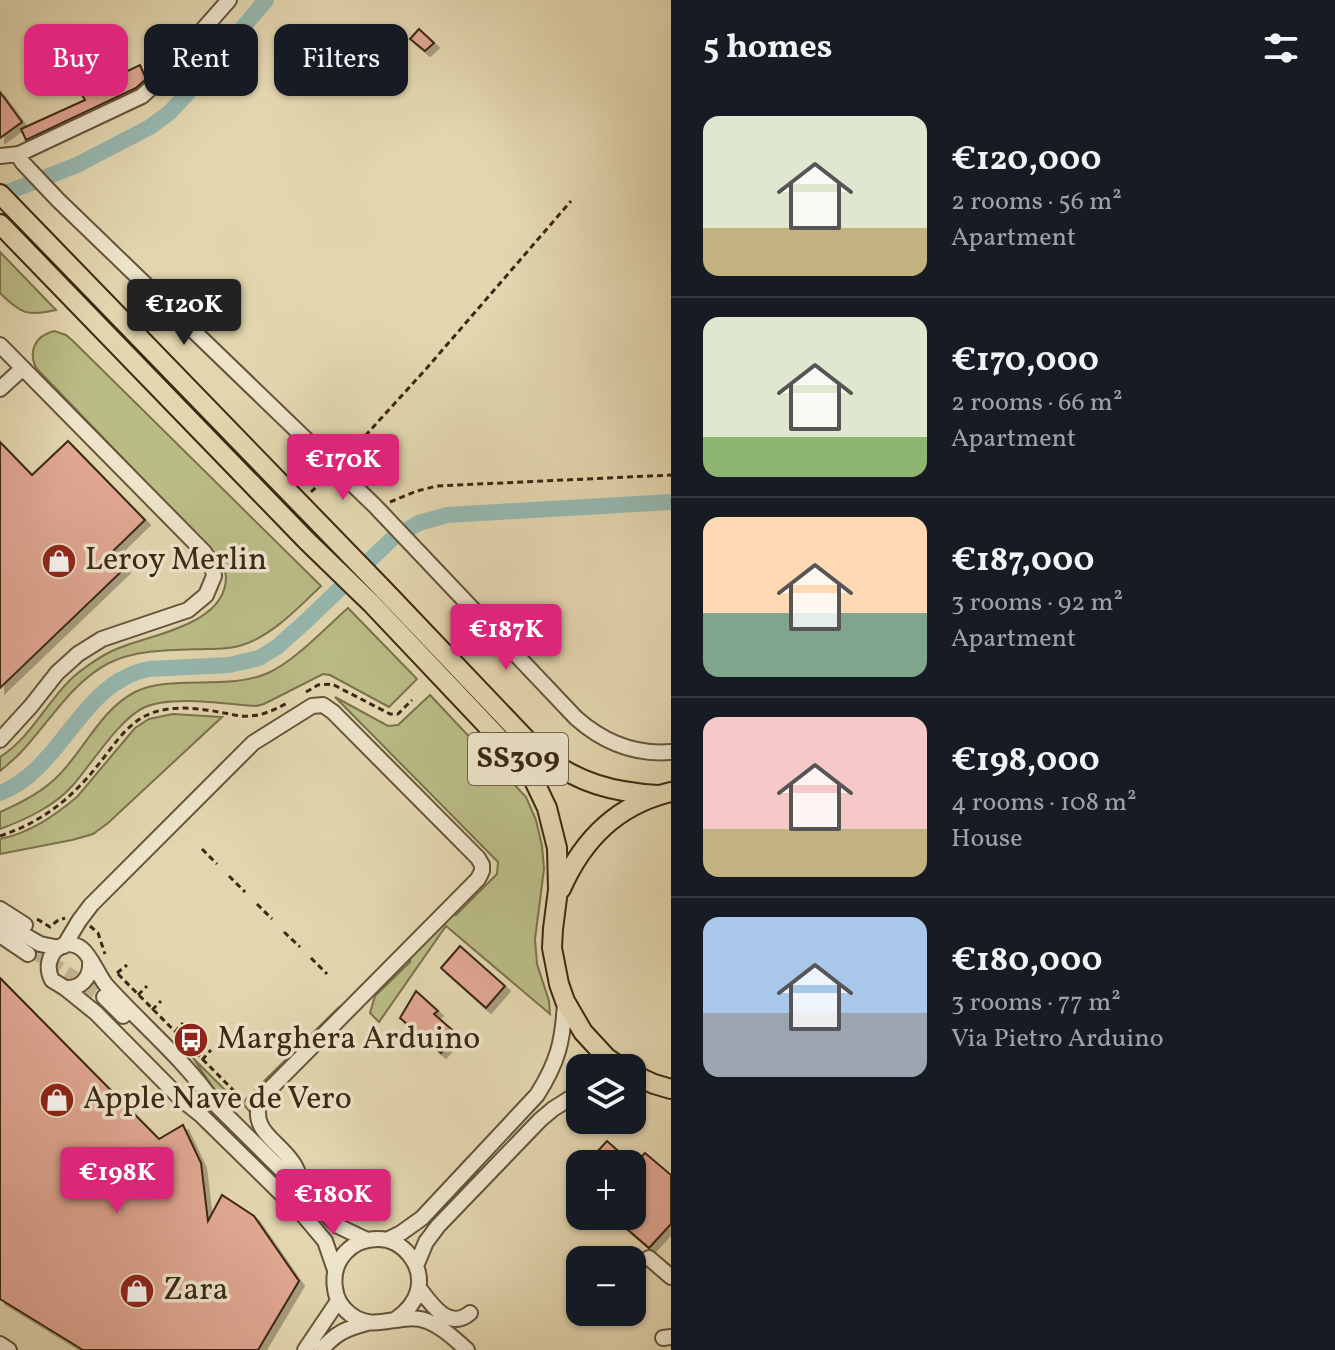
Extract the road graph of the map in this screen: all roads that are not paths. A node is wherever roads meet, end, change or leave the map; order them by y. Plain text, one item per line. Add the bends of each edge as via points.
1 (229, 0) edge
2 (0, 156) edge
3 (20, 159) junction
4 (0, 194) edge
5 (0, 224) edge
6 (0, 345) edge
7 (23, 368) junction
8 (0, 389) edge
9 (377, 596) junction
10 (0, 740) edge
11 (671, 752) edge
12 (664, 793) edge
13 (0, 909) edge
14 (555, 911) junction
15 (0, 921) edge
16 (0, 932) edge
17 (62, 947) junction
18 (30, 952) tunnel mouth
19 (90, 962) junction
20 (65, 988) junction
21 (565, 1001) junction
22 (603, 1054) edge
23 (646, 1080) edge
24 (671, 1089) edge
25 (566, 1101) edge
26 (215, 1104) junction
27 (201, 1115) junction
28 (305, 1193) junction
29 (367, 1240) junction
30 (387, 1240) junction
31 (649, 1258) dead end
32 (416, 1266) junction
33 (335, 1270) junction
34 (671, 1277) edge
35 (419, 1288) junction
36 (338, 1301) junction
37 (470, 1313) dead end
38 (396, 1319) junction
39 (367, 1323) junction
40 (0, 1344) edge
41 (9, 1350) edge
42 (305, 1350) edge
43 (321, 1350) edge
44 (467, 1350) edge

1 - 3 street via 142,96
2 - 3 street
3 - 11 street via 336,467 588,729 622,748
4 - 9 main road, SS309 via 341,545
5 - 9 main road, SS309 via 307,541
6 - 7 street
7 - 8 street
7 - 10 street via 204,552 214,576 206,595 188,610 102,639 78,654
9 - 12 main road, SS309 via 542,756 597,786 633,794
9 - 14 main road, SS309 via 529,770 554,828 559,869
12 - 14 main road, SS309 via 617,816 591,839 571,868
13 - 17 street
14 - 21 main road, SS309 via 552,948
15 - 17 street via 40,944
16 - 18 street
17 - 19 street via 86,953
17 - 20 street via 49,959 48,973
17 - 28 street via 91,905 253,743 312,706 323,705 358,736 480,861 482,871 260,1099 261,1129 294,1164
19 - 20 street via 84,982
19 - 26 street
20 - 27 street
21 - 22 main road, SS309
21 - 30 street via 560,1048 537,1095 422,1218
23 - 24 main road, SS309
25 - 32 street via 540,1120 438,1226
26 - 27 street via 100,1001 188,1094
26 - 28 street
27 - 33 street via 319,1232
28 - 29 street via 338,1226
29 - 30 street
29 - 33 street via 347,1250
30 - 32 street via 400,1245
31 - 34 street
32 - 35 street
33 - 36 street
35 - 37 street via 443,1316 463,1319
35 - 38 street
36 - 39 street
36 - 42 street
38 - 39 street
38 - 44 street via 426,1320
39 - 43 street via 341,1331
40 - 41 street

